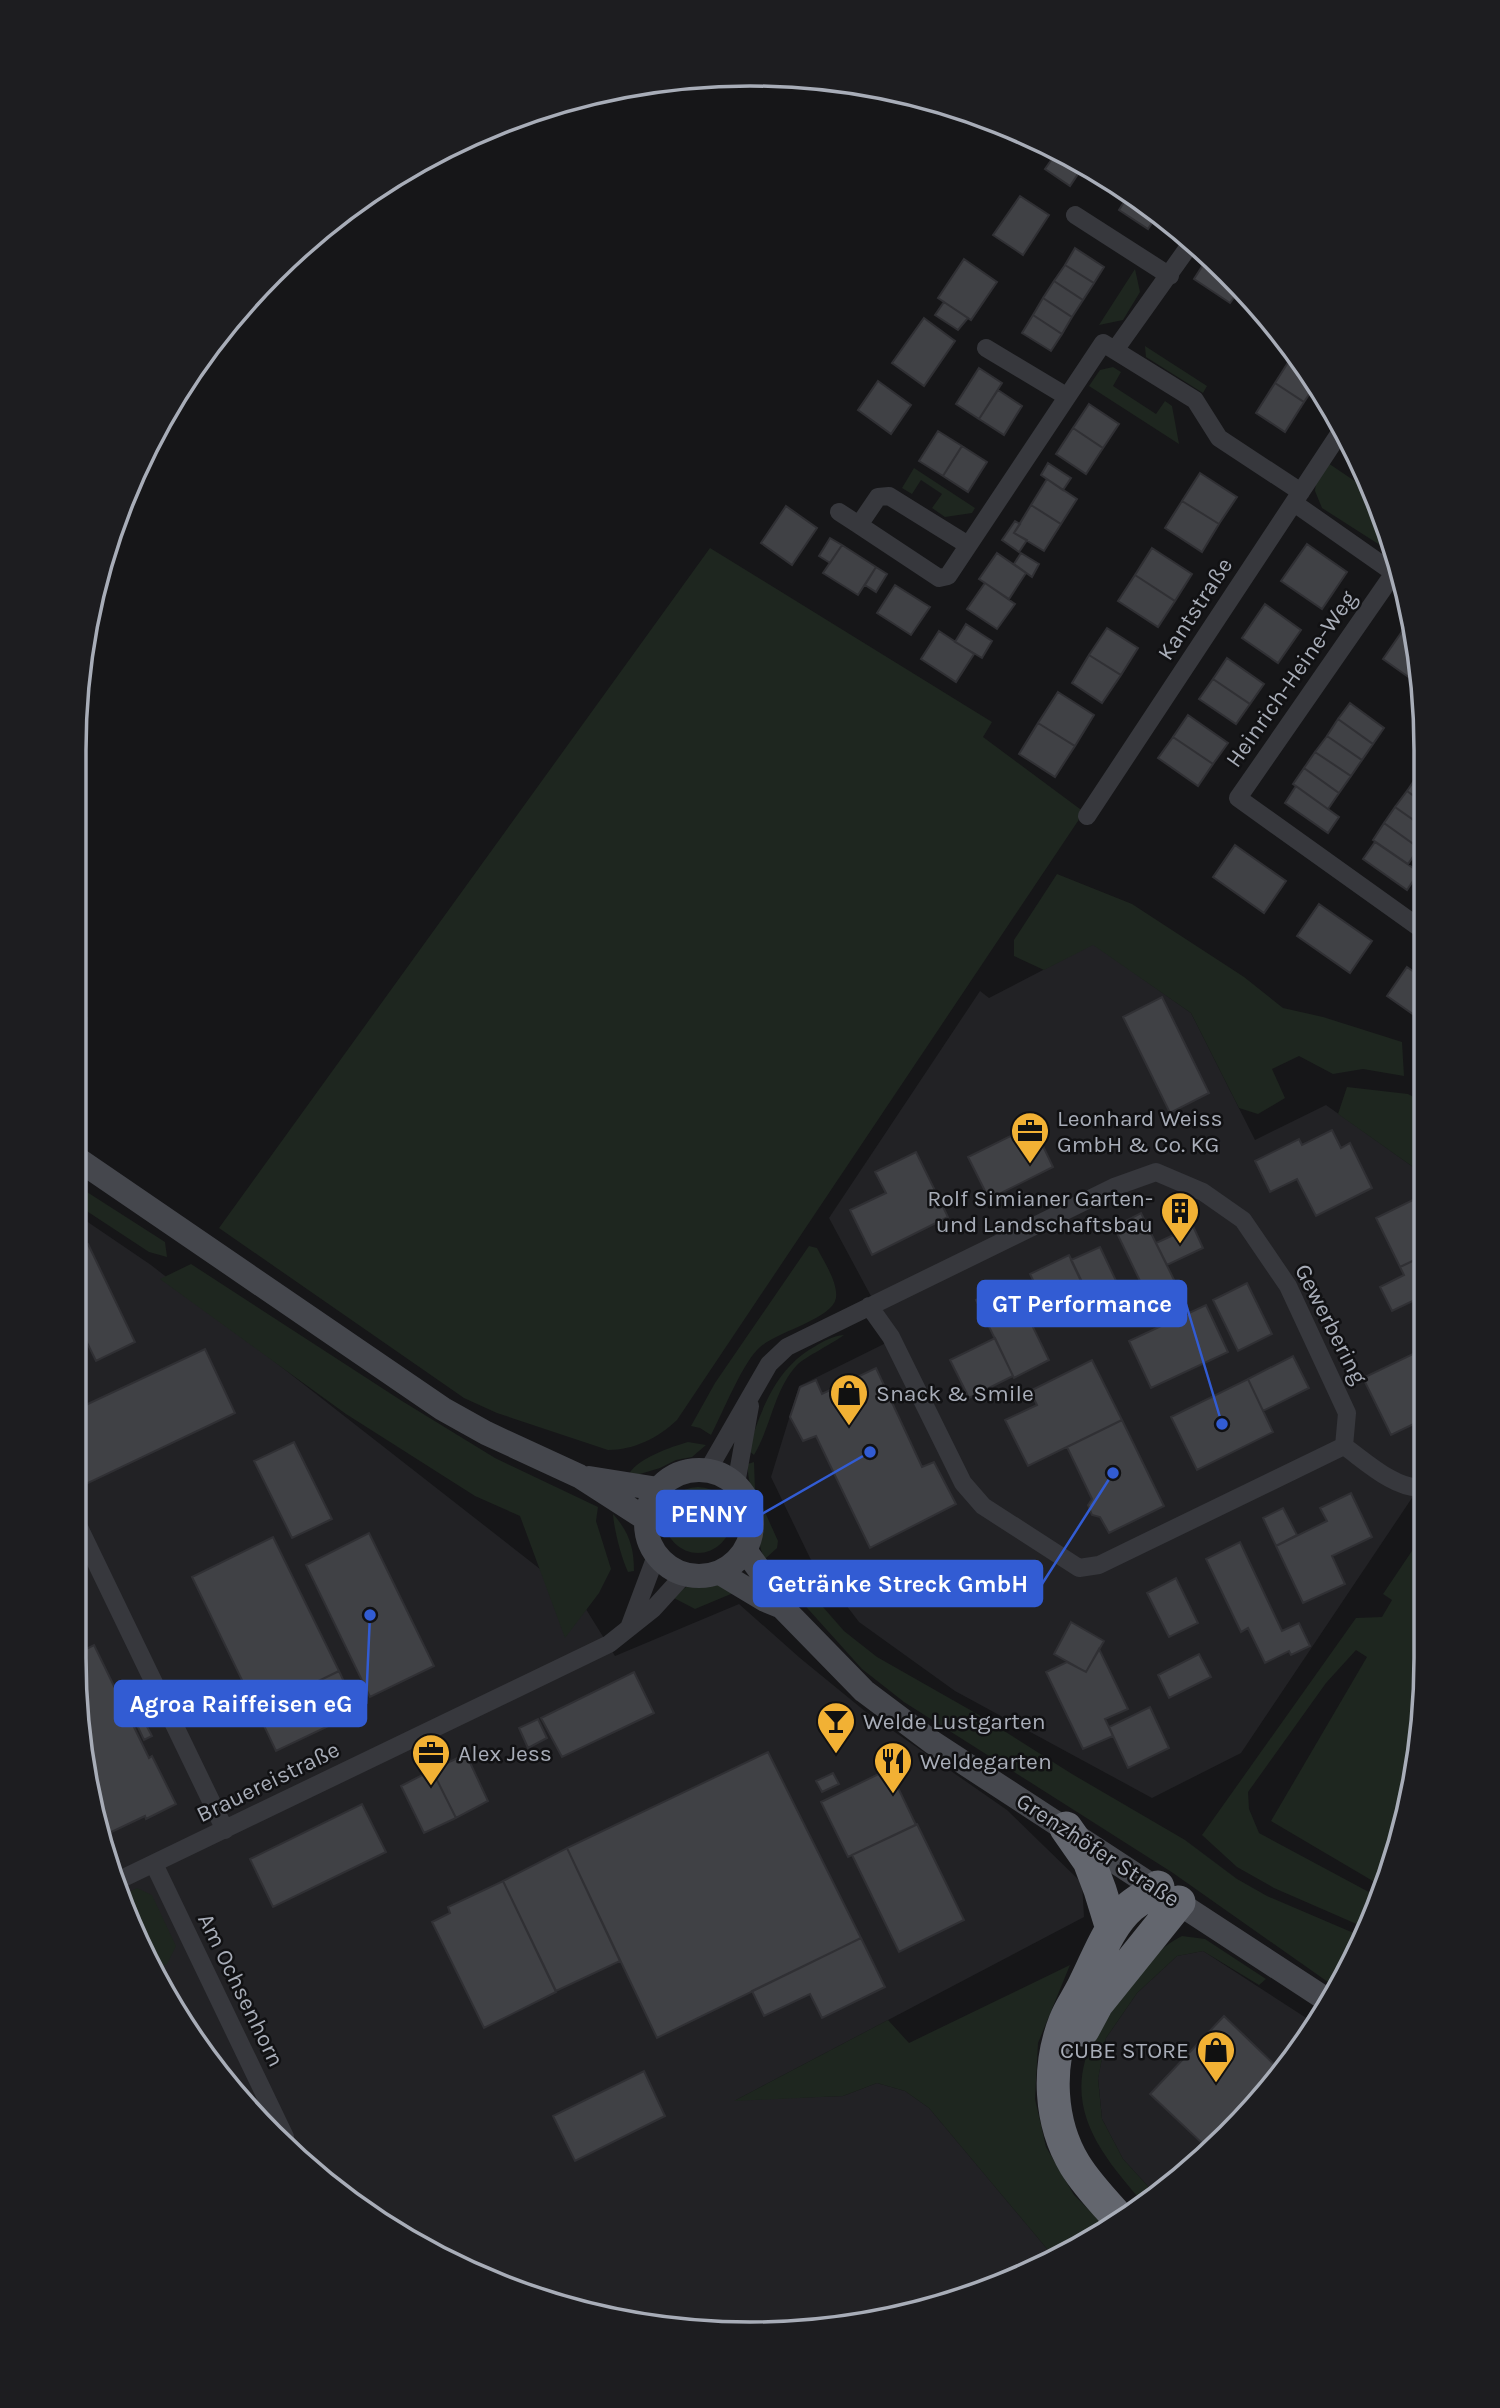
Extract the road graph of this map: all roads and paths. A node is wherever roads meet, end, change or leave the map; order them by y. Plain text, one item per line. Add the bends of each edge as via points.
1 (1075, 215) dead end
2 (1187, 250) edge
3 (1170, 276) junction
4 (986, 348) dead end
5 (1115, 350) junction
6 (1066, 397) junction
7 (1336, 438) edge
8 (1297, 498) junction
9 (839, 512) dead end
10 (859, 525) junction
11 (968, 545) junction
12 (1389, 568) edge
13 (1393, 584) edge
14 (1087, 816) dead end
15 (1414, 923) edge
16 (86, 1165) edge
17 (869, 1306) junction
18 (751, 1396) junction
19 (1344, 1446) junction
20 (708, 1471) junction
21 (579, 1476) junction
22 (736, 1484) junction
23 (1414, 1488) edge
24 (657, 1489) junction
25 (646, 1519) junction
26 (86, 1542) edge
27 (745, 1550) junction
28 (656, 1556) junction
29 (720, 1573) junction
30 (684, 1575) junction
31 (782, 1607) junction
32 (629, 1629) junction
33 (1066, 1828) junction
34 (225, 1830) junction
35 (154, 1864) junction
36 (123, 1878) edge
37 (1168, 1895) junction
38 (1112, 1929) junction
39 (1321, 1996) edge
40 (281, 2129) edge
41 (1124, 2206) edge
42 (1114, 2213) edge

1 - 3 street
2 - 3 street
3 - 5 street
4 - 6 street
5 - 6 street via 1103,343
5 - 8 street via 1195,400 1219,438
6 - 11 street
7 - 8 street, Kantstraße
8 - 12 street
8 - 14 street, Kantstraße
9 - 10 street
10 - 11 street via 878,497 889,496
10 - 11 street via 939,578 948,576
13 - 15 street, Heinrich-Heine-Weg via 1238,798
16 - 21 street via 443,1409
17 - 18 street, Gewerbering via 787,1347 769,1364
17 - 19 street via 891,1337 963,1483 983,1506 1079,1568 1099,1565
17 - 19 street, Gewerbering via 1114,1187 1156,1172 1203,1192 1251,1231 1288,1286 1347,1413
18 - 20 street, Gewerbering
18 - 22 street
19 - 23 street via 1397,1483
20 - 22 street
20 - 24 street via 680,1473
21 - 24 street
21 - 25 street
22 - 27 street via 752,1515 752,1533
24 - 25 street
25 - 28 street
26 - 34 street
27 - 29 street
27 - 31 street, Grenzhöfer Straße
28 - 30 street
28 - 32 street
29 - 30 street
29 - 31 street, Grenzhöfer Straße
30 - 32 street, Brauereistraße
31 - 33 street, Grenzhöfer Straße via 864,1691 932,1742
32 - 34 street, Brauereistraße via 578,1660
33 - 37 street, Grenzhöfer Straße
33 - 38 highway via 1089,1861
34 - 35 street, Brauereistraße
35 - 36 street, Brauereistraße
35 - 40 street, Am Ochsenhorn
37 - 38 highway via 1130,1907
37 - 39 street, Grenzhöfer Straße
37 - 41 highway via 1084,2026 1071,2071 1074,2127 1087,2157
38 - 42 highway via 1065,2021 1055,2056 1053,2092 1064,2144 1075,2165

